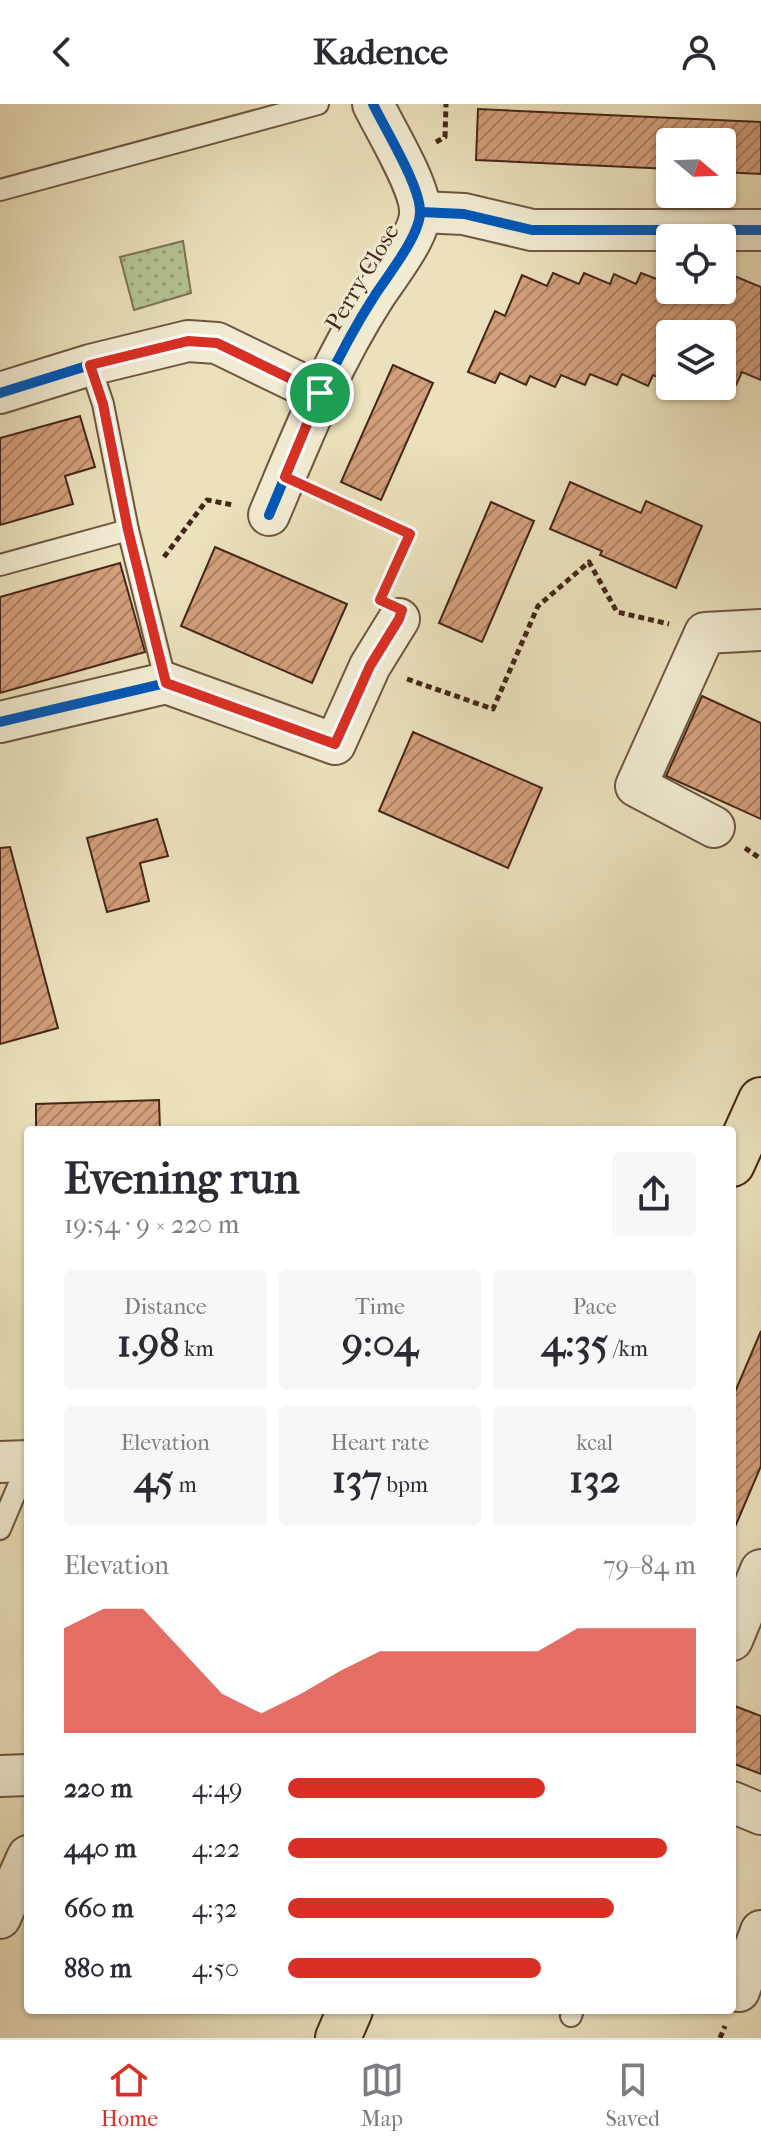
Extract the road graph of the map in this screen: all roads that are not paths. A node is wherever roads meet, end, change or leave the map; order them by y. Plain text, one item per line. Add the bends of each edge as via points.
1 (318, 104) edge
2 (373, 104) edge
3 (0, 190) edge
4 (421, 212) junction
5 (761, 230) edge
6 (90, 365) junction
7 (0, 393) edge
8 (320, 393) junction
9 (269, 515) road end
10 (128, 530) junction
11 (0, 565) edge
12 (399, 619) road end
13 (761, 630) edge
14 (166, 683) junction
15 (0, 722) edge
16 (714, 827) dead end
17 (761, 1100) edge
18 (736, 1155) edge
19 (0, 1462) edge
20 (24, 1462) edge
21 (24, 1472) edge
22 (0, 1529) edge
23 (761, 1570) edge
24 (736, 1630) edge
25 (24, 1775) edge
26 (0, 1776) edge
27 (736, 1804) edge
28 (761, 1814) edge
29 (24, 1865) edge
30 (0, 1918) edge
31 (761, 1931) edge
32 (739, 1991) dead end
33 (348, 2014) edge
34 (338, 2038) edge

1 - 3 lane
2 - 4 street, Perry Close via 414,185
4 - 5 street via 464,214 532,230
4 - 8 street, Perry Close via 412,237 346,340
6 - 7 street
6 - 8 street via 188,341 217,343
6 - 10 lane
8 - 9 street, Perry Close
10 - 11 lane
10 - 14 lane
12 - 14 street via 370,666 335,744
13 - 16 street via 705,633 636,786
14 - 15 street
17 - 18 main road
19 - 20 street
21 - 22 lane
23 - 24 street
25 - 26 street
27 - 28 street
29 - 30 street
31 - 32 street
33 - 34 main road

